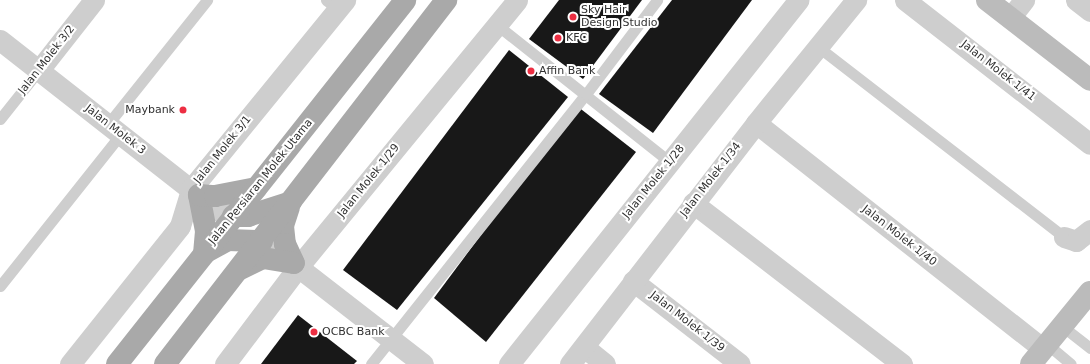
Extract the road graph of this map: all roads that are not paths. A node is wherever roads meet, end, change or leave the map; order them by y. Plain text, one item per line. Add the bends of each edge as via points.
1 (94, 0) edge
2 (208, 0) edge
3 (405, 0) edge
4 (446, 0) edge
5 (517, 0) edge
6 (657, 0) edge
7 (799, 0) edge
8 (856, 0) edge
9 (905, 0) edge
10 (987, 0) edge
11 (1024, 0) edge
12 (1076, 0) edge
13 (337, 3) edge
14 (1090, 11) edge
15 (1010, 18) junction
16 (497, 26) junction
17 (0, 40) edge
18 (817, 46) junction
19 (39, 70) junction
20 (1090, 80) edge
21 (586, 94) junction
22 (0, 119) edge
23 (756, 123) junction
24 (115, 129) junction
25 (1090, 144) edge
26 (670, 162) junction
27 (256, 188) junction
28 (195, 192) junction
29 (291, 202) junction
30 (693, 203) junction
31 (233, 216) junction
32 (1090, 230) edge
33 (1064, 237) joint
34 (262, 241) junction
35 (204, 254) junction
36 (296, 265) junction
37 (239, 269) junction
38 (633, 281) junction
39 (0, 286) edge
40 (1088, 298) edge
41 (1062, 326) junction
42 (391, 339) junction
43 (584, 347) junction
44 (1090, 348) edge
45 (1040, 353) edge
46 (70, 364) edge
47 (117, 364) edge
48 (165, 364) edge
49 (224, 364) edge
50 (371, 364) edge
51 (423, 364) edge
52 (509, 364) edge
53 (570, 364) edge
54 (605, 364) edge
55 (740, 364) edge
56 (902, 364) edge
57 (1071, 364) edge

1 - 19 street, Jalan Molek 3/2
2 - 24 lane
3 - 27 main road, Jalan Persiaran Molek Utama
4 - 29 main road
5 - 16 street, Jalan Molek 1/29
6 - 21 lane
7 - 26 street, Jalan Molek 1/28
8 - 18 street, Jalan Molek 1/34
9 - 25 street, Jalan Molek 1/41
10 - 15 street
11 - 15 street
12 - 14 street
13 - 28 street, Jalan Molek 3/1
15 - 20 street
16 - 21 lane
16 - 36 street, Jalan Molek 1/29
17 - 19 street, Jalan Molek 3
18 - 23 street, Jalan Molek 1/34
18 - 33 lane
19 - 22 lane, Jalan Molek 3/2
19 - 24 street, Jalan Molek 3
21 - 26 lane
21 - 42 lane
23 - 30 street, Jalan Molek 1/34
23 - 45 street, Jalan Molek 1/40
24 - 28 street, Jalan Molek 3
24 - 39 lane
26 - 52 street, Jalan Molek 1/28
27 - 28 main road via 221,195
27 - 31 main road, Jalan Persiaran Molek Utama
28 - 31 street, Jalan Molek 3 via 217,210
28 - 35 main road via 205,224
28 - 46 street, Jalan Molek 3/1 via 180,226
29 - 31 main road via 248,216
29 - 34 main road
29 - 36 main road via 283,226 285,244
30 - 38 street, Jalan Molek 1/34
30 - 56 street
31 - 35 main road, Jalan Persiaran Molek Utama
32 - 33 street via 1076,241
34 - 35 main road via 228,240
34 - 36 street via 273,244
34 - 37 main road
35 - 47 main road, Jalan Persiaran Molek Utama
36 - 37 main road via 263,258
36 - 42 street
36 - 49 street, Jalan Molek 1/29
37 - 48 main road
38 - 43 street, Jalan Molek 1/34
38 - 55 street, Jalan Molek 1/39
40 - 41 street
41 - 44 lane
41 - 45 street
42 - 50 lane
42 - 51 street
43 - 53 street, Jalan Molek 1/34
43 - 54 street
45 - 57 lane

